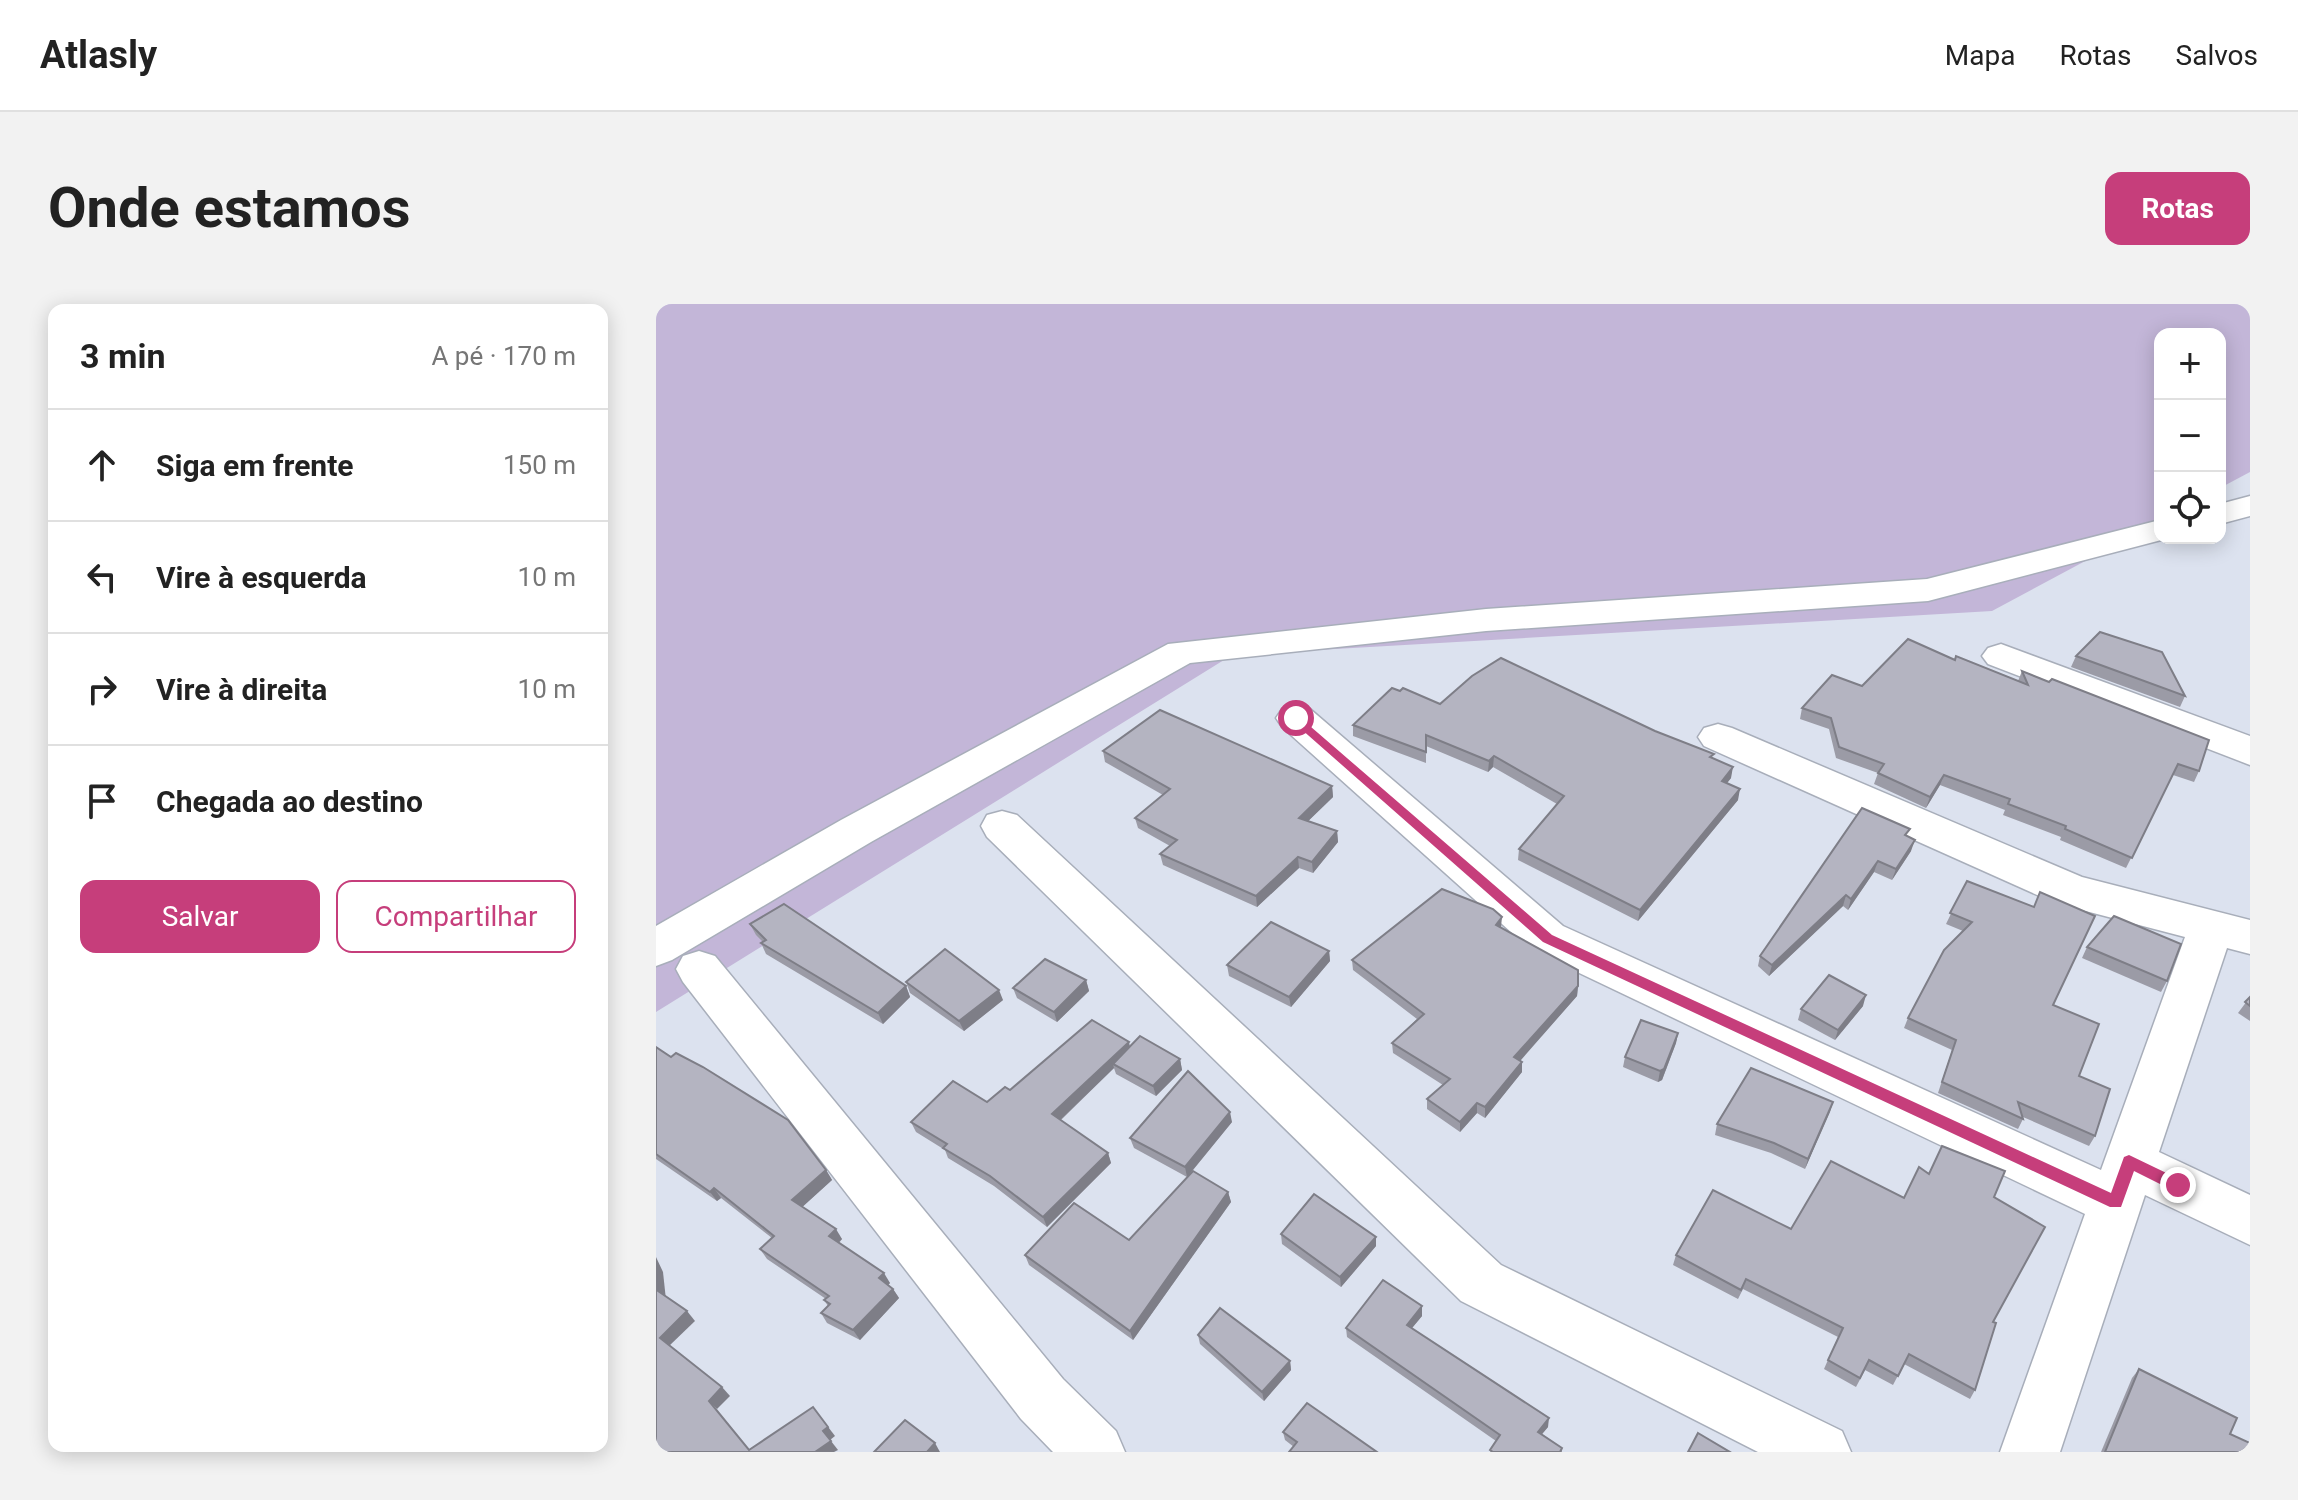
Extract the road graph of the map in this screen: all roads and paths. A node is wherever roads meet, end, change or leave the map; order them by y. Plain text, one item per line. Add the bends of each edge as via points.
1 (2250, 506) edge
2 (2226, 512) edge
3 (2154, 532) edge
4 (2001, 656) dead end
5 (1296, 718) dead end
6 (1718, 737) dead end
7 (2250, 751) edge
8 (1002, 826) dead end
9 (2230, 932) edge
10 (677, 958) edge
11 (2122, 1182) junction
12 (2250, 1221) edge
13 (1095, 1452) edge
14 (1821, 1452) edge
15 (2030, 1452) edge

1 - 2 street
3 - 10 street via 1928,590 1486,620 1181,652 856,831
4 - 7 street
5 - 11 street via 1547,938
6 - 9 street via 2071,891
8 - 14 street via 1481,1283
9 - 11 street
10 - 13 street via 1042,1399
11 - 12 street
11 - 15 street

